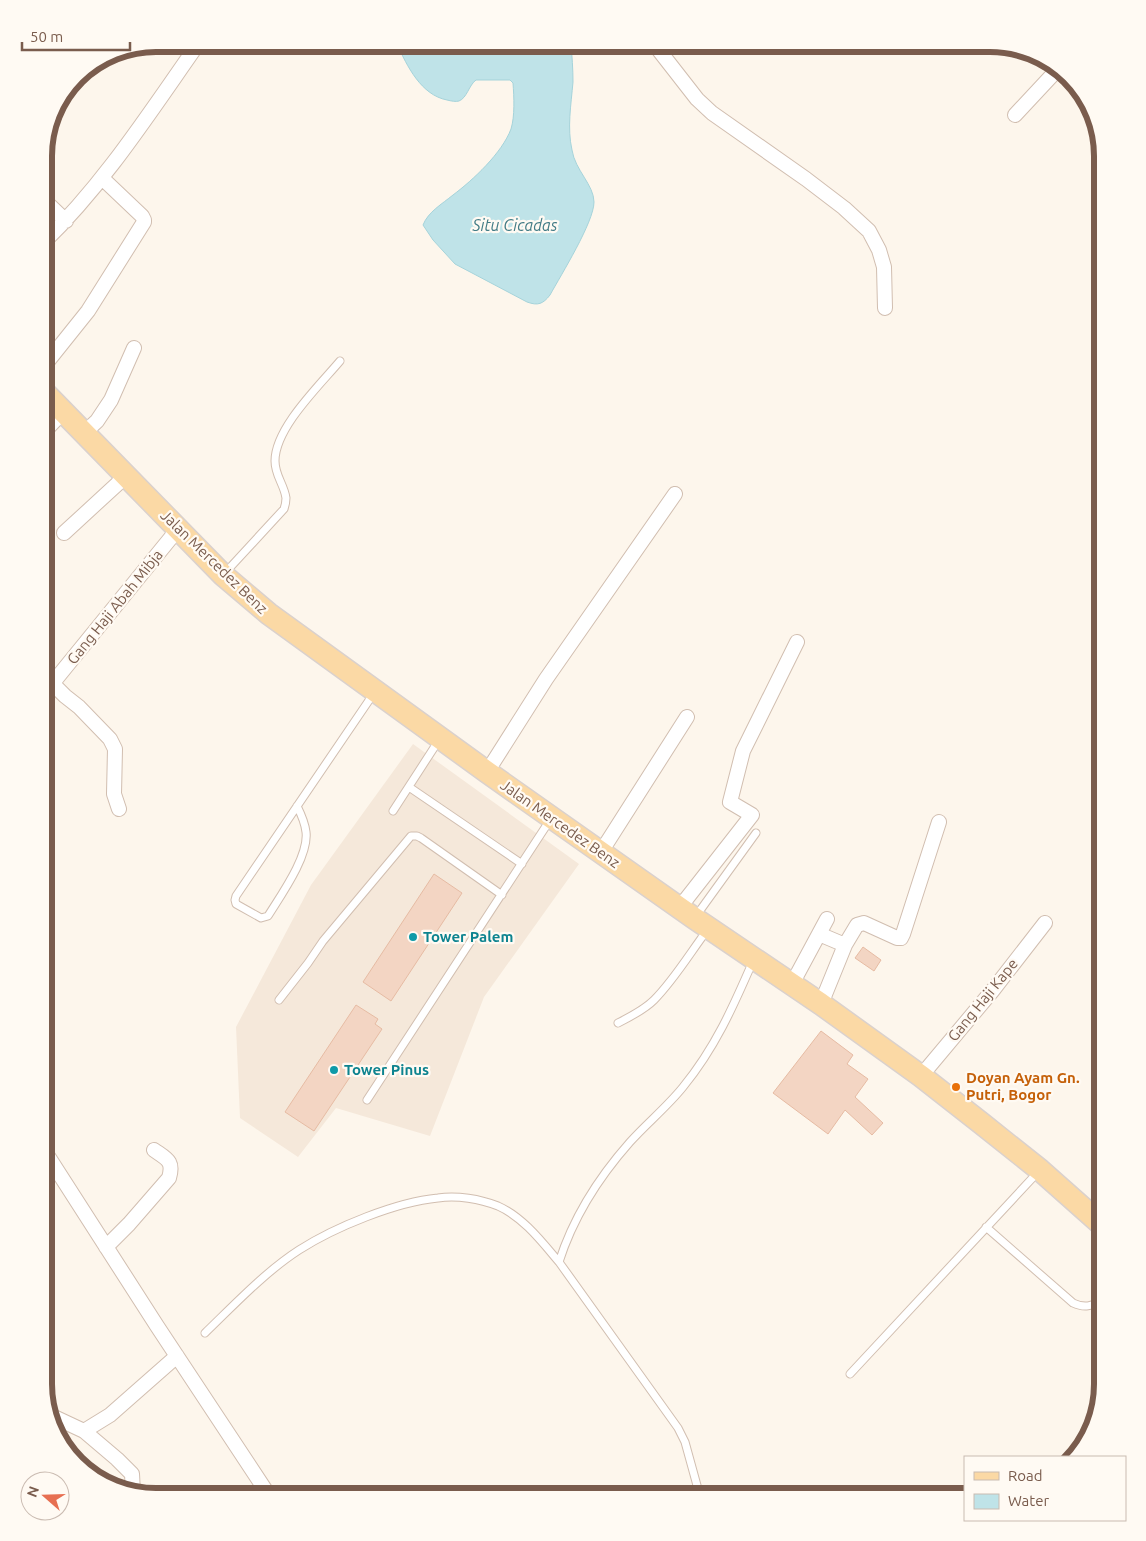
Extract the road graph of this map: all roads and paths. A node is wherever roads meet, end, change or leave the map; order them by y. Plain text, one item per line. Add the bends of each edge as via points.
1 (190, 53) edge
2 (660, 53) edge
3 (1053, 74) edge
4 (1015, 114) dead end
5 (102, 178) junction
6 (53, 209) edge
7 (66, 221) junction
8 (53, 233) edge
9 (885, 308) dead end
10 (134, 348) dead end
11 (53, 355) edge
12 (340, 361) dead end
13 (53, 401) edge
14 (63, 412) junction
15 (53, 423) edge
16 (84, 433) junction
17 (126, 476) junction
18 (675, 494) dead end
19 (178, 529) junction
20 (64, 533) dead end
21 (223, 575) junction
22 (797, 642) dead end
23 (375, 692) junction
24 (687, 717) dead end
25 (440, 739) junction
26 (486, 772) junction
27 (409, 787) junction
28 (297, 806) junction
29 (119, 809) dead end
30 (393, 811) dead end
31 (552, 818) junction
32 (939, 822) dead end
33 (756, 833) dead end
34 (601, 852) junction
35 (522, 864) junction
36 (502, 895) junction
37 (694, 918) junction
38 (827, 919) dead end
39 (1045, 923) dead end
40 (820, 934) junction
41 (844, 945) junction
42 (755, 959) junction
43 (792, 984) junction
44 (279, 1000) dead end
45 (821, 1004) junction
46 (618, 1023) dead end
47 (920, 1076) junction
48 (367, 1100) dead end
49 (154, 1150) dead end
50 (52, 1163) edge
51 (1040, 1170) junction
52 (1094, 1218) edge
53 (986, 1227) junction
54 (106, 1247) junction
55 (559, 1262) junction
56 (1094, 1305) edge
57 (205, 1333) dead end
58 (177, 1356) junction
59 (850, 1374) dead end
60 (58, 1419) edge
61 (84, 1431) junction
62 (133, 1486) edge
63 (264, 1488) edge
64 (698, 1488) edge

1 - 5 street
2 - 9 street via 707,108 806,178 869,231 880,250 884,267
3 - 4 street
5 - 7 street
5 - 11 street via 142,216 144,222 88,311
6 - 7 street
7 - 8 street
10 - 16 street via 111,400
12 - 21 lane via 293,416 278,444 275,472 286,499 284,509
13 - 14 main road, Jalan Mercedez Benz
14 - 15 street
14 - 16 main road, Jalan Mercedez Benz
16 - 17 main road, Jalan Mercedez Benz
17 - 19 main road, Jalan Mercedez Benz
17 - 20 street
18 - 26 street via 546,678
19 - 21 main road, Jalan Mercedez Benz
19 - 29 street, Gang Haji Abah Mibja via 54,685 110,738 115,749 114,794
21 - 23 main road, Jalan Mercedez Benz via 269,614
22 - 37 street via 747,742 730,802 752,815
23 - 25 main road, Jalan Mercedez Benz
23 - 28 lane
24 - 34 street
25 - 26 main road, Jalan Mercedez Benz
25 - 27 lane
26 - 31 main road, Jalan Mercedez Benz
27 - 30 lane
27 - 35 lane
28 - 28 lane via 306,832 306,847 268,916 261,918 236,904 236,896
31 - 34 main road, Jalan Mercedez Benz
31 - 35 lane
32 - 41 street via 901,938 860,923
33 - 37 lane
34 - 37 main road, Jalan Mercedez Benz
35 - 36 lane
36 - 44 lane via 417,836 411,836 323,941
36 - 48 lane
37 - 42 main road, Jalan Mercedez Benz
37 - 46 lane via 673,977 653,1001
38 - 40 street
39 - 47 street, Gang Haji Kape
40 - 41 street
40 - 43 street
41 - 45 street
42 - 43 main road, Jalan Mercedez Benz
42 - 55 lane via 714,1043 683,1087 630,1142 589,1196
43 - 45 main road, Jalan Mercedez Benz
45 - 47 main road, Jalan Mercedez Benz
47 - 51 main road, Jalan Mercedez Benz
49 - 54 street via 169,1160 172,1168 169,1178
50 - 54 street
51 - 52 main road, Jalan Mercedez Benz
51 - 53 lane
53 - 56 lane via 1072,1303 1083,1307
53 - 59 lane
54 - 58 street
55 - 57 lane via 539,1238 512,1214 497,1206 461,1198 439,1197 419,1201 346,1225 299,1250 278,1265
55 - 64 lane via 678,1428 686,1442
58 - 61 street via 110,1415
58 - 63 street
60 - 61 street
61 - 62 street via 132,1474

